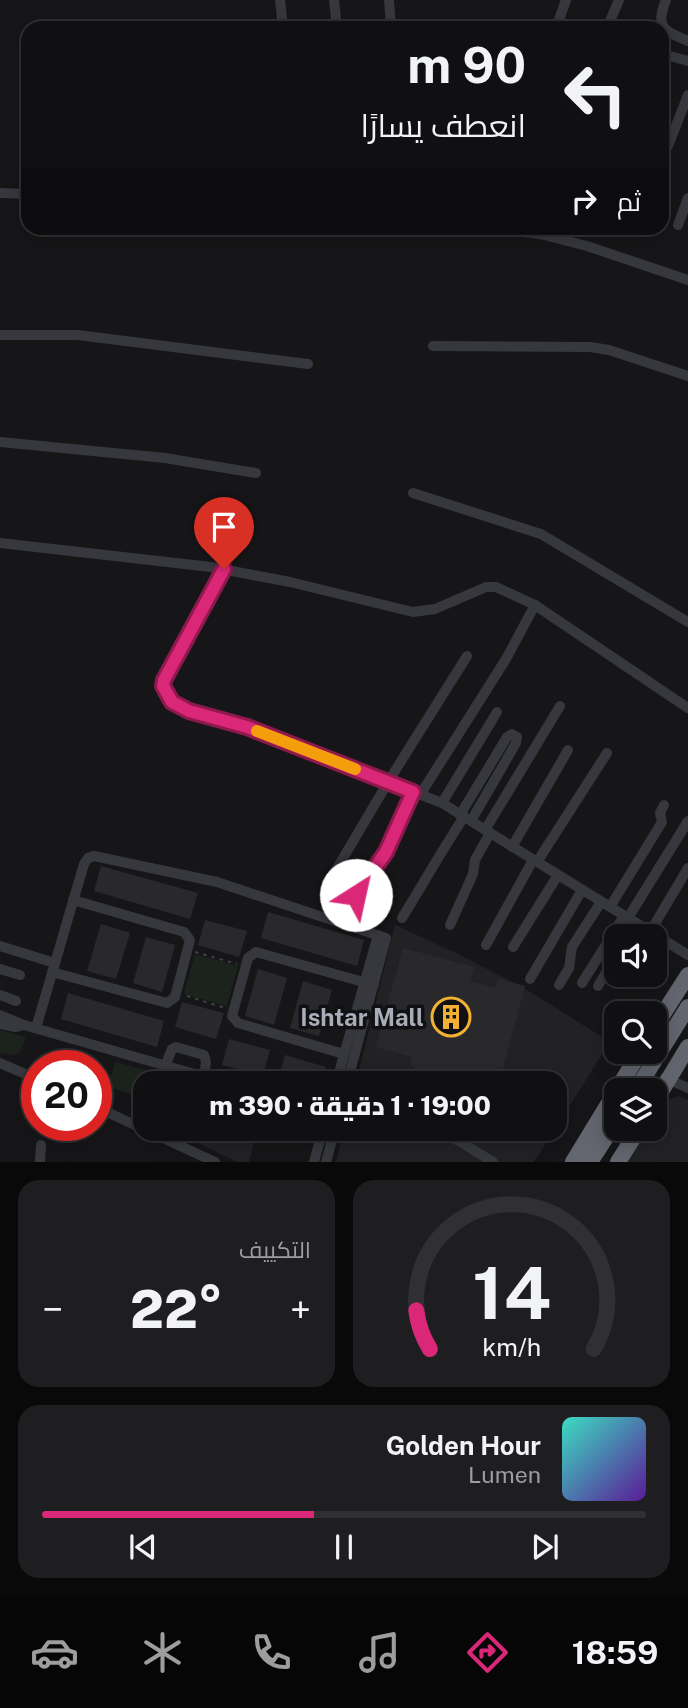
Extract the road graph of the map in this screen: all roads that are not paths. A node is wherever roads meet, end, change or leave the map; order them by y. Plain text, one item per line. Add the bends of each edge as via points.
1 (280, 0) edge
2 (334, 0) edge
3 (389, 0) edge
4 (566, 0) edge
5 (618, 0) edge
6 (666, 0) edge
7 (282, 21) edge
8 (336, 21) edge
9 (390, 21) edge
10 (558, 21) edge
11 (610, 21) edge
12 (661, 21) edge
13 (669, 33) edge
14 (688, 41) edge
15 (669, 56) edge
16 (688, 61) edge
17 (688, 94) edge
18 (669, 143) edge
19 (0, 194) edge
20 (21, 194) edge
21 (688, 198) edge
22 (678, 225) dead end
23 (544, 235) edge
24 (688, 280) edge
25 (0, 335) edge
26 (433, 345) dead end
27 (308, 364) dead end
28 (688, 376) edge
29 (0, 442) edge
30 (257, 473) dead end
31 (413, 493) dead end
32 (0, 543) edge
33 (224, 569) junction
34 (535, 605) junction
35 (688, 622) edge
36 (467, 656) dead end
37 (560, 706) dead end
38 (688, 708) edge
39 (497, 712) dead end
40 (568, 750) dead end
41 (607, 753) dead end
42 (388, 782) junction
43 (417, 793) junction
44 (442, 803) junction
45 (664, 805) dead end
46 (465, 818) junction
47 (688, 821) edge
48 (487, 832) junction
49 (512, 847) junction
50 (535, 861) junction
51 (688, 868) edge
52 (558, 875) junction
53 (329, 882) dead end
54 (582, 890) junction
55 (356, 895) dead end
56 (73, 900) junction
57 (606, 904) junction
58 (402, 918) dead end
59 (629, 919) junction
60 (629, 924) edge
61 (637, 924) edge
62 (655, 924) edge
63 (450, 925) dead end
64 (667, 942) edge
65 (486, 945) dead end
66 (0, 946) edge
67 (513, 947) dead end
68 (688, 955) edge
69 (53, 967) junction
70 (0, 969) edge
71 (20, 975) dead end
72 (688, 975) edge
73 (604, 976) edge
74 (530, 979) dead end
75 (582, 983) dead end
76 (369, 984) junction
77 (559, 985) dead end
78 (598, 986) dead end
79 (0, 995) edge
80 (16, 1001) dead end
81 (688, 1006) edge
82 (667, 1008) edge
83 (0, 1015) edge
84 (0, 1024) edge
85 (24, 1025) junction
86 (688, 1025) edge
87 (36, 1028) junction
88 (688, 1047) edge
89 (344, 1054) junction
90 (0, 1063) edge
91 (638, 1064) edge
92 (165, 1066) junction
93 (183, 1071) edge
94 (205, 1071) edge
95 (339, 1071) edge
96 (350, 1071) edge
97 (673, 1071) edge
98 (21, 1072) edge
99 (643, 1078) edge
100 (655, 1078) edge
101 (688, 1088) edge
102 (112, 1114) edge
103 (604, 1140) edge
104 (319, 1141) edge
105 (332, 1141) edge
106 (337, 1141) edge
107 (459, 1141) edge
108 (615, 1141) edge
109 (631, 1141) edge
110 (41, 1145) dead end
111 (327, 1159) edge
112 (40, 1162) edge
113 (215, 1162) edge
114 (313, 1162) edge
115 (493, 1162) edge
116 (573, 1162) edge
117 (590, 1162) edge
118 (602, 1162) edge
119 (618, 1162) edge

1 - 7 street
2 - 8 street
3 - 9 street
4 - 10 street
5 - 11 street
6 - 12 street
13 - 14 street
15 - 16 street
17 - 18 street
19 - 20 street
21 - 22 street
23 - 24 street
25 - 27 street via 78,335
26 - 28 street via 590,347
29 - 30 street via 165,458
31 - 35 street via 541,534
32 - 33 street
33 - 34 street via 413,612 436,609 486,587
33 - 42 street via 164,680 172,702
34 - 38 street
34 - 43 street via 506,659
36 - 42 street
37 - 48 street
39 - 44 street
40 - 49 street
41 - 50 street
42 - 43 street
42 - 53 street
43 - 44 street
43 - 55 street via 386,852
44 - 46 street
45 - 57 street via 662,822
46 - 46 street via 507,737 512,734 517,737 516,744
46 - 48 street
46 - 58 street
47 - 59 street
48 - 49 street
48 - 63 street
49 - 50 street
50 - 52 street
50 - 65 street
51 - 62 street
52 - 54 street
52 - 67 street
54 - 57 street
54 - 74 street
56 - 69 street
56 - 69 street via 184,932 190,940 176,993 167,1003
56 - 76 street via 85,861 94,856 217,882 386,939
57 - 59 street
57 - 77 street via 572,947 569,968
59 - 60 street
59 - 61 street
59 - 75 street
64 - 68 street
66 - 69 street
69 - 87 street
70 - 71 street
72 - 82 highway
73 - 78 street
76 - 89 street
76 - 89 street via 256,952 248,958 232,1016 238,1023
76 - 96 street
79 - 80 street
81 - 99 highway, bridge
83 - 85 street
84 - 85 street
85 - 87 street
86 - 100 highway
87 - 92 street
88 - 97 highway
89 - 95 street
90 - 98 street
91 - 116 highway
92 - 93 street
92 - 94 street via 176,1047 204,1055
97 - 101 street
102 - 113 street
103 - 117 highway
104 - 114 street
105 - 111 street
106 - 111 street
107 - 115 street
108 - 118 highway
109 - 119 highway
110 - 112 street

